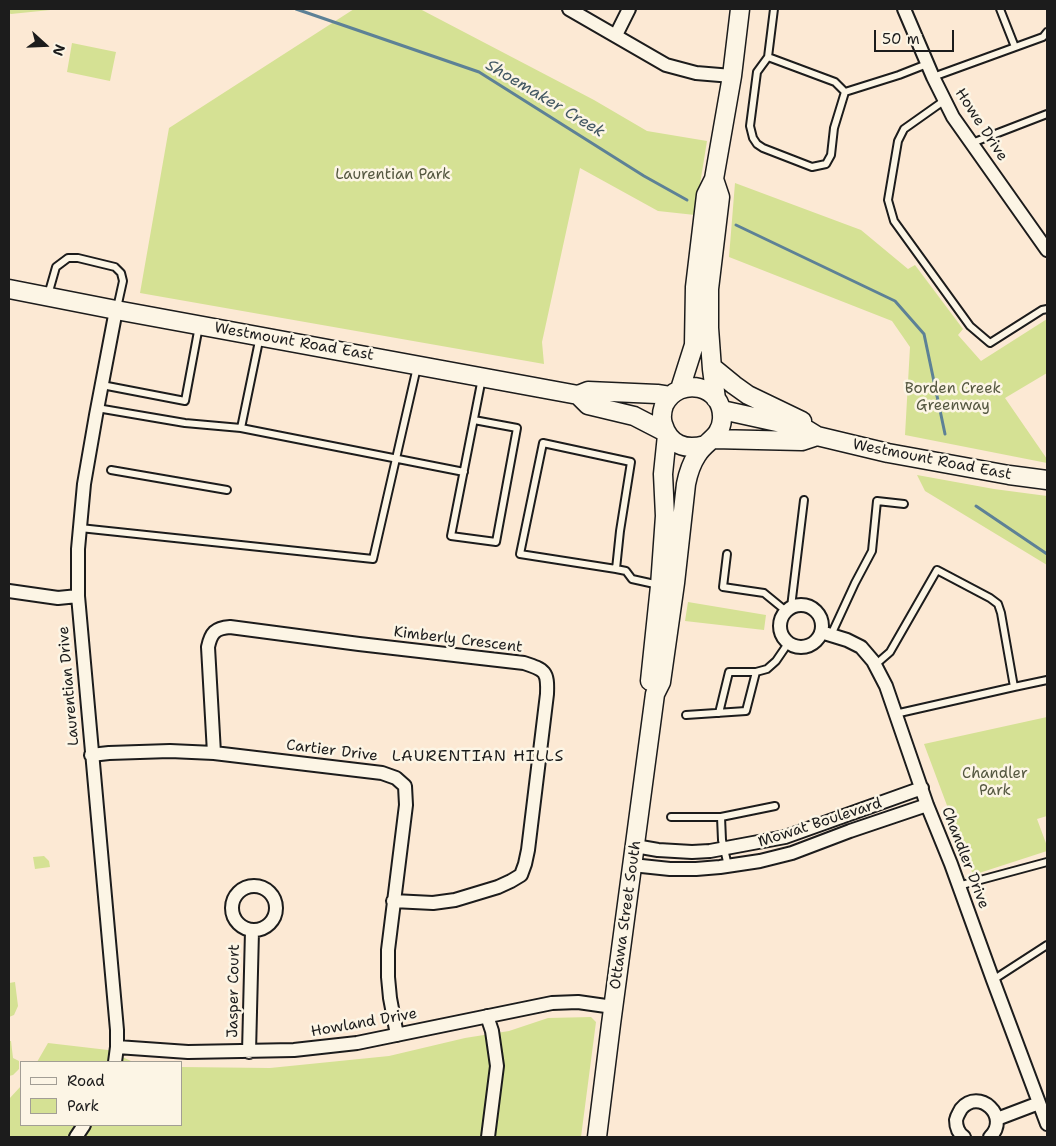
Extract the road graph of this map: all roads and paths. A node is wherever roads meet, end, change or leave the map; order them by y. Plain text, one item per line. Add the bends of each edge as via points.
1 (569, 9) edge
2 (628, 9) edge
3 (740, 9) edge
4 (774, 9) edge
5 (904, 9) edge
6 (1000, 9) edge
7 (1047, 32) edge
8 (616, 35) junction
9 (1015, 47) junction
10 (768, 57) junction
11 (927, 64) junction
12 (732, 76) junction
13 (933, 77) junction
14 (845, 92) junction
15 (945, 100) junction
16 (1047, 114) edge
17 (972, 144) junction
18 (714, 179) junction
19 (1047, 250) edge
20 (9, 289) edge
21 (48, 296) junction
22 (1047, 309) edge
23 (116, 310) junction
24 (199, 325) junction
25 (260, 336) junction
26 (694, 345) junction
27 (418, 365) junction
28 (712, 367) junction
29 (482, 377) junction
30 (102, 385) junction
31 (669, 393) junction
32 (578, 395) junction
33 (719, 404) junction
34 (97, 408) junction
35 (474, 420) junction
36 (240, 428) junction
37 (666, 433) junction
38 (824, 438) junction
39 (709, 442) junction
40 (396, 458) junction
41 (111, 470) dead end
42 (464, 472) junction
43 (1047, 480) edge
44 (227, 490) dead end
45 (804, 500) dead end
46 (904, 504) dead end
47 (80, 528) junction
48 (727, 554) dead end
49 (616, 569) junction
50 (660, 586) junction
51 (9, 590) edge
52 (78, 596) junction
53 (788, 609) junction
54 (826, 633) junction
55 (789, 642) junction
56 (875, 665) junction
57 (756, 672) junction
58 (1047, 680) edge
59 (1014, 687) junction
60 (655, 694) junction
61 (719, 713) junction
62 (895, 714) junction
63 (686, 715) dead end
64 (214, 753) junction
65 (92, 755) junction
66 (922, 788) junction
67 (927, 805) junction
68 (775, 806) dead end
69 (844, 816) junction
70 (671, 817) dead end
71 (721, 817) junction
72 (850, 831) junction
73 (635, 846) junction
74 (724, 849) junction
75 (1047, 862) edge
76 (632, 865) junction
77 (728, 866) junction
78 (958, 886) junction
79 (393, 901) junction
80 (252, 931) dead end
81 (1047, 945) edge
82 (993, 980) junction
83 (613, 1007) junction
84 (488, 1016) junction
85 (397, 1035) junction
86 (117, 1047) junction
87 (249, 1052) junction
88 (115, 1061) edge
89 (1039, 1103) junction
90 (997, 1119) junction
91 (1047, 1124) edge
92 (83, 1126) edge
93 (76, 1137) edge
94 (488, 1137) edge
95 (597, 1137) edge
96 (964, 1137) edge
97 (990, 1137) edge

1 - 8 street
2 - 8 street
3 - 12 main road
4 - 10 lane
5 - 11 street, Howe Drive
6 - 9 lane
7 - 9 lane via 1043,37
8 - 12 street via 666,66
9 - 13 lane
10 - 14 lane via 835,82
10 - 14 lane via 757,72 750,126 753,138 763,148 812,167 826,164 831,155 834,128
11 - 13 street, Howe Drive
11 - 14 lane
12 - 18 main road
13 - 15 street, Howe Drive
15 - 17 street, Howe Drive
15 - 22 lane via 904,129 898,142 888,200 894,221 970,326 990,343
16 - 17 lane
17 - 19 street, Howe Drive
18 - 26 main road via 706,195 695,286
18 - 28 main road via 720,197 709,289
20 - 21 main road, Westmount Road East
21 - 23 main road, Westmount Road East
21 - 23 lane via 56,266 68,258 78,258 115,267 121,274 124,281
23 - 24 main road, Westmount Road East
23 - 30 street, Laurentian Drive
24 - 25 main road, Westmount Road East
24 - 30 lane via 185,401
25 - 27 main road, Westmount Road East
25 - 36 lane
26 - 31 main road
26 - 31 main road via 670,384
27 - 29 main road, Westmount Road East
27 - 40 lane
28 - 33 main road
28 - 38 main road via 748,395 814,427
29 - 32 main road, Westmount Road East
29 - 35 lane
30 - 34 street, Laurentian Drive
31 - 32 main road via 588,391
31 - 33 main road via 696,387 711,393
31 - 37 main road via 661,419
32 - 37 main road via 588,405 634,416
33 - 38 main road via 804,428
33 - 39 main road via 721,426
34 - 36 lane via 185,423
34 - 47 street, Laurentian Drive
35 - 42 lane
35 - 42 lane via 517,428 496,542 451,536
36 - 40 lane
37 - 39 main road via 673,441 688,447
37 - 50 main road
38 - 39 main road via 802,442
38 - 43 main road, Westmount Road East via 888,453
39 - 60 main road via 697,455 686,484 663,672
40 - 42 lane
40 - 47 lane via 373,559
41 - 44 lane
45 - 53 lane
46 - 54 lane via 877,501 872,551
47 - 52 street, Laurentian Drive
48 - 53 lane via 723,587 764,593
49 - 49 lane via 520,554 543,443 631,462
49 - 50 lane via 626,571 632,579
50 - 60 main road via 650,680
51 - 52 street via 58,598
52 - 65 street, Laurentian Drive
53 - 54 street via 809,606 817,612
53 - 55 street via 780,622 781,632
54 - 55 street via 808,645
54 - 56 street, Chandler Drive via 861,648
55 - 57 lane via 776,661 767,669
56 - 59 lane via 890,652 937,570 998,604
56 - 62 street, Chandler Drive
57 - 61 lane via 746,711
57 - 61 lane via 730,672
58 - 59 lane
59 - 62 lane
60 - 73 main road, Ottawa Street South
61 - 63 lane
62 - 66 street, Chandler Drive
64 - 65 street, Cartier Drive via 170,751
64 - 79 street, Cartier Drive via 382,773 396,778 405,786 406,805
64 - 79 street, Kimberly Crescent via 208,647 214,631 220,628 524,663 538,668 548,680 547,694 528,850 520,875 511,882 455,900 433,903
65 - 86 street, Laurentian Drive
66 - 67 street, Chandler Drive
66 - 69 street, Mowat Boulevard
67 - 72 street, Mowat Boulevard
67 - 78 street, Chandler Drive
68 - 71 lane
69 - 72 lane
69 - 74 street, Mowat Boulevard via 785,837
70 - 71 lane
71 - 74 lane
72 - 77 street, Mowat Boulevard via 792,853
73 - 74 street, Mowat Boulevard via 692,852
73 - 76 main road, Ottawa Street South
74 - 77 lane
75 - 78 lane
76 - 77 street, Mowat Boulevard via 670,869
76 - 83 main road, Ottawa Street South
78 - 82 street, Chandler Drive
79 - 85 street, Cartier Drive via 388,977
80 - 87 street, Jasper Court
81 - 82 lane
82 - 89 street, Chandler Drive
83 - 84 street, Howland Drive via 578,1002 552,1003
83 - 95 main road, Ottawa Street South
84 - 85 street, Howland Drive
84 - 94 street via 496,1066
85 - 87 street, Howland Drive via 357,1044
86 - 87 street, Howland Drive
86 - 88 street, Laurentian Drive
89 - 90 street
89 - 91 street, Chandler Drive
90 - 96 street via 986,1104 970,1102 958,1114 956,1121
90 - 97 street
92 - 93 street

